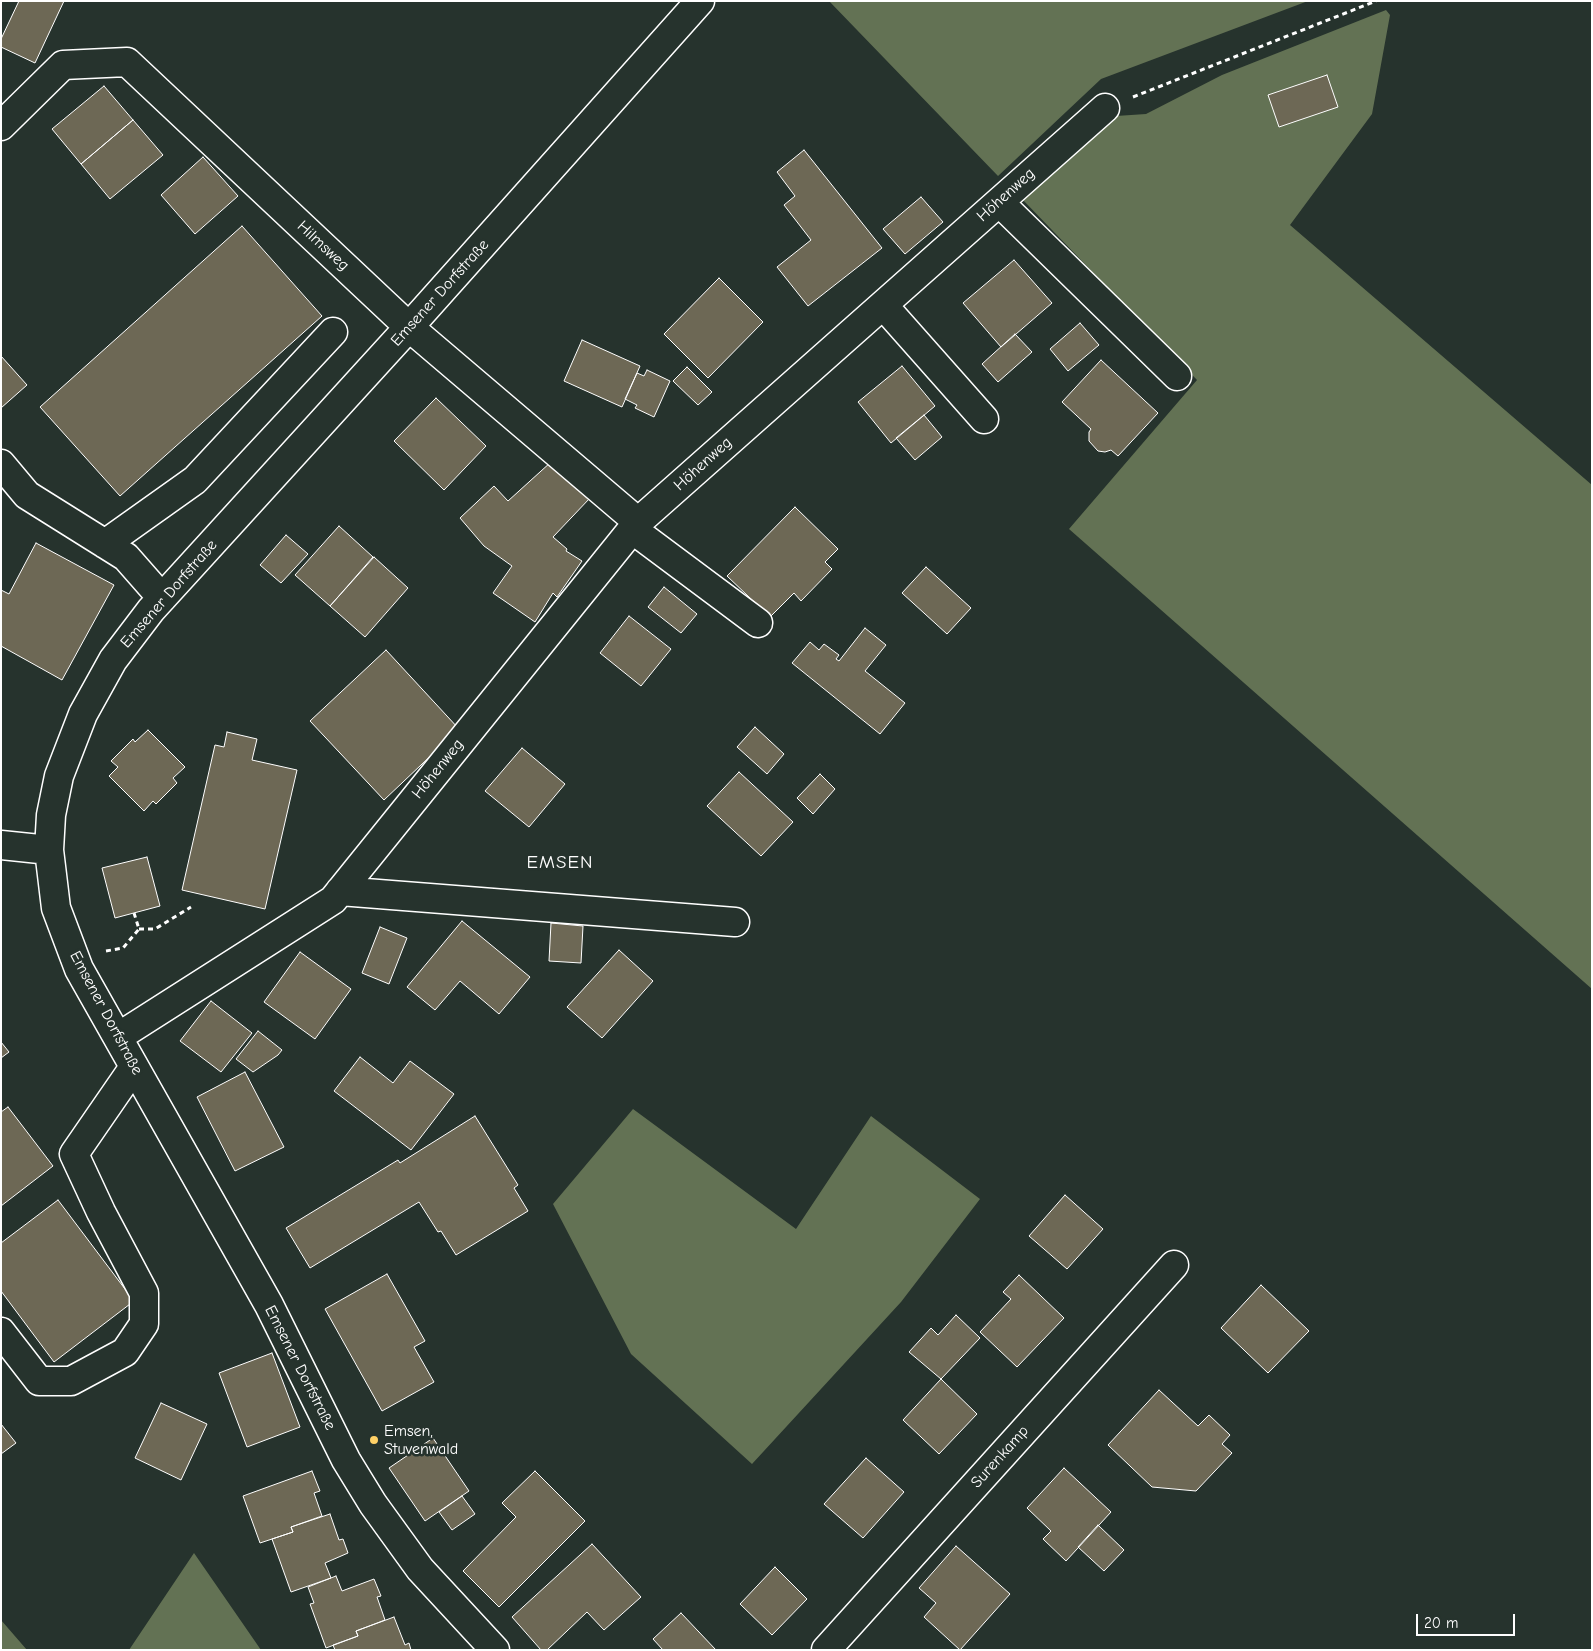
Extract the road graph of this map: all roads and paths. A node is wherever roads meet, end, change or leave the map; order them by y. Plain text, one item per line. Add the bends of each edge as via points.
1 (700, 1) edge
2 (1376, 1) edge
3 (1105, 108) joint
4 (1, 126) edge
5 (998, 202) junction
6 (883, 305) junction
7 (409, 327) junction
8 (333, 332) dead end
9 (1177, 376) dead end
10 (984, 419) dead end
11 (1, 464) edge
12 (635, 525) junction
13 (105, 544) junction
14 (162, 598) junction
15 (758, 623) dead end
16 (1, 845) edge
17 (49, 850) junction
18 (340, 891) junction
19 (191, 907) dead end
20 (134, 913) dead end
21 (735, 922) dead end
22 (139, 929) junction
23 (74, 957) junction
24 (118, 1037) junction
25 (134, 1067) junction
26 (1174, 1265) dead end
27 (1, 1332) edge
28 (495, 1650) edge
29 (826, 1650) edge

1 - 7 street, Emsener Dorfstraße
2 - 3 path
3 - 5 street, Höhenweg
4 - 7 street, Hilmsweg via 63,65 127,62
5 - 6 street, Höhenweg
5 - 9 street
6 - 10 street
6 - 12 street, Höhenweg
7 - 12 street, Hilmsweg
7 - 14 street, Emsener Dorfstraße
8 - 13 street via 195,480
11 - 13 street via 27,495
12 - 15 street, Hilmsweg
12 - 18 street, Höhenweg
13 - 14 street via 126,557
14 - 17 street, Emsener Dorfstraße via 113,660 82,714 59,776 51,815
16 - 17 street
17 - 23 street, Emsener Dorfstraße via 56,908
18 - 21 street
18 - 24 street, Höhenweg via 333,900
19 - 22 path via 155,929
20 - 22 path
22 - 23 path via 123,948
23 - 24 street, Emsener Dorfstraße
24 - 25 street, Emsener Dorfstraße
25 - 27 street via 74,1154 144,1293 144,1324 125,1352 71,1381 39,1381
25 - 28 street, Emsener Dorfstraße via 269,1306 346,1460 373,1504 420,1569
26 - 29 street, Surenkamp

